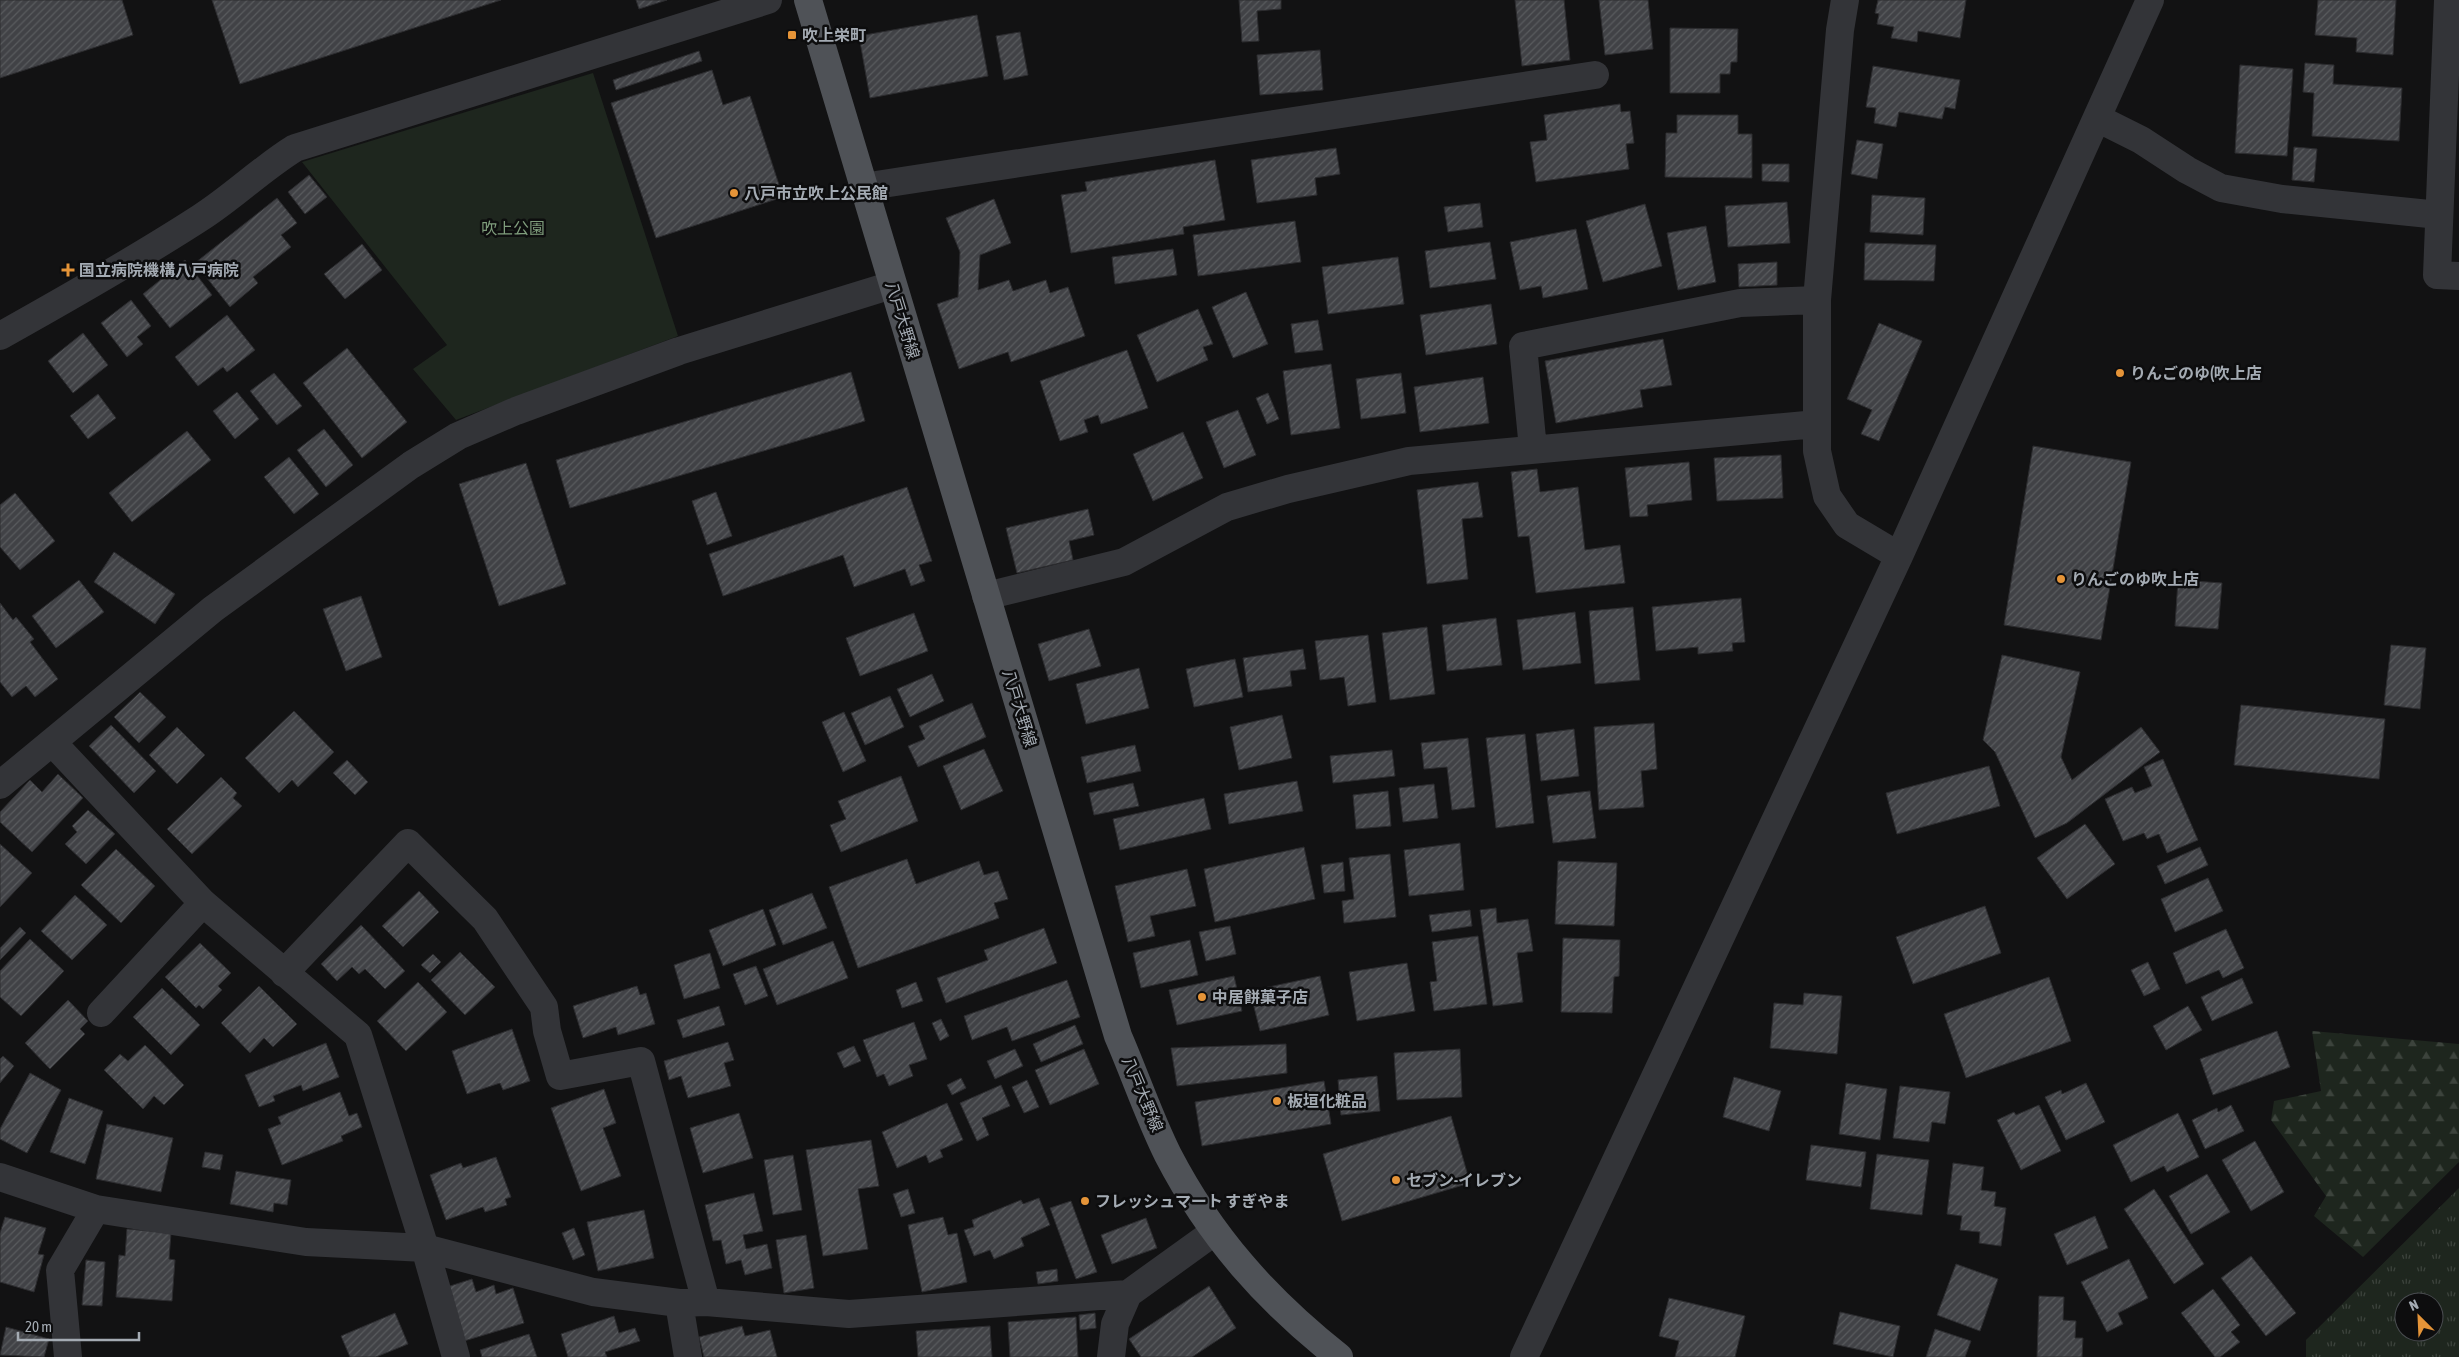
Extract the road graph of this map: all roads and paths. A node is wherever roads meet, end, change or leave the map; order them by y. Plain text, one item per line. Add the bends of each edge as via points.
1 (768, 0) edge
2 (808, 0) edge
3 (1846, 0) edge
4 (2150, 0) edge
5 (2448, 0) edge
6 (1595, 75) dead end
7 (2096, 118) junction
8 (863, 187) junction
9 (2439, 215) junction
10 (2459, 276) edge
11 (892, 285) junction
12 (1817, 300) junction
13 (0, 336) edge
14 (1817, 424) junction
15 (1532, 449) junction
16 (1899, 556) junction
17 (986, 596) junction
18 (52, 742) junction
19 (0, 785) edge
20 (203, 903) junction
21 (284, 973) junction
22 (101, 1013) dead end
23 (0, 1177) edge
24 (96, 1209) junction
25 (1214, 1232) junction
26 (425, 1248) junction
27 (1128, 1294) junction
28 (706, 1302) junction
29 (679, 1303) junction
30 (68, 1357) edge
31 (456, 1357) edge
32 (688, 1357) edge
33 (1111, 1357) edge
34 (1339, 1357) edge
35 (1524, 1357) edge

1 - 13 street via 295,148 202,217
2 - 8 main road, 八戸大野線
3 - 12 street via 1840,30
4 - 7 street
5 - 9 street
6 - 8 street
7 - 9 street via 2141,140 2222,188 2282,199
7 - 16 street
8 - 11 main road, 八戸大野線
9 - 10 street via 2437,275
11 - 17 main road, 八戸大野線
11 - 18 street via 679,351 458,436 411,466 213,609
12 - 14 street
12 - 15 street via 1740,303 1522,346
14 - 15 street
14 - 16 street via 1817,451 1827,496 1847,525
15 - 17 street via 1409,460 1288,489 1227,508 1124,562
16 - 35 street
17 - 25 main road, 八戸大野線 via 1118,1036 1168,1155
18 - 19 street
18 - 20 street
20 - 21 street
20 - 22 street
21 - 26 street via 358,1035
21 - 28 street via 408,843 484,919 544,1007 560,1076 641,1061
23 - 24 street
24 - 26 street via 306,1242
24 - 30 street via 60,1270
25 - 27 street
25 - 34 main road, 八戸大野線 via 1245,1271 1298,1324
26 - 29 street via 593,1292
26 - 31 street
27 - 28 street via 849,1314
27 - 33 street via 1114,1324
28 - 29 street
29 - 32 street

